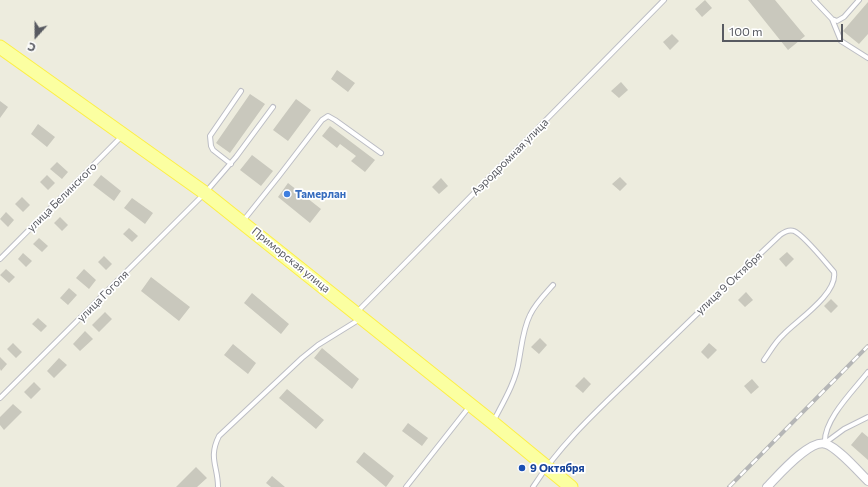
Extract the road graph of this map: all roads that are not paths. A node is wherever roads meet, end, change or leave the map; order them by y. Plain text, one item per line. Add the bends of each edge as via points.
1 (664, 0) edge
2 (814, 0) edge
3 (859, 0) edge
4 (832, 19) junction
5 (0, 47) edge
6 (868, 58) edge
7 (241, 91) dead end
8 (273, 107) dead end
9 (124, 135) junction
10 (381, 153) dead end
11 (231, 164) junction
12 (205, 193) junction
13 (242, 222) junction
14 (0, 259) edge
15 (553, 285) dead end
16 (359, 316) junction
17 (764, 360) dead end
18 (868, 372) edge
19 (0, 398) edge
20 (471, 405) junction
21 (868, 417) edge
22 (492, 422) junction
23 (825, 443) junction
24 (547, 466) junction
25 (868, 481) edge
26 (218, 487) edge
27 (406, 487) edge
28 (532, 487) edge
29 (571, 487) edge
30 (767, 487) edge

1 - 16 lane, Аэродромная улица
2 - 4 lane
3 - 4 lane via 844,17 838,21
4 - 6 lane via 841,41
5 - 9 main road, Приморская улица
7 - 11 lane via 210,136 213,150
8 - 11 lane, улица Гоголя
9 - 12 main road, Приморская улица
9 - 14 lane, улица Белинского
10 - 13 lane via 328,116 322,120
11 - 12 lane, улица Гоголя
12 - 13 main road, Приморская улица
12 - 19 lane, улица Гоголя
13 - 16 main road, Приморская улица
15 - 22 lane via 538,302 525,325 519,360 508,393
16 - 20 main road, Приморская улица
16 - 26 lane, Аэродромная улица via 302,358 219,436 214,446 213,458
17 - 24 lane, улица 9 Октября via 781,336 823,297 835,276 794,231 789,230 780,235 706,304 572,436
18 - 23 lane via 834,415 824,437
20 - 22 main road, Приморская улица
20 - 27 lane
21 - 23 lane via 844,429
22 - 24 main road, Приморская улица
23 - 25 street
23 - 30 street via 805,450
24 - 28 lane
24 - 29 main road, Приморская улица

